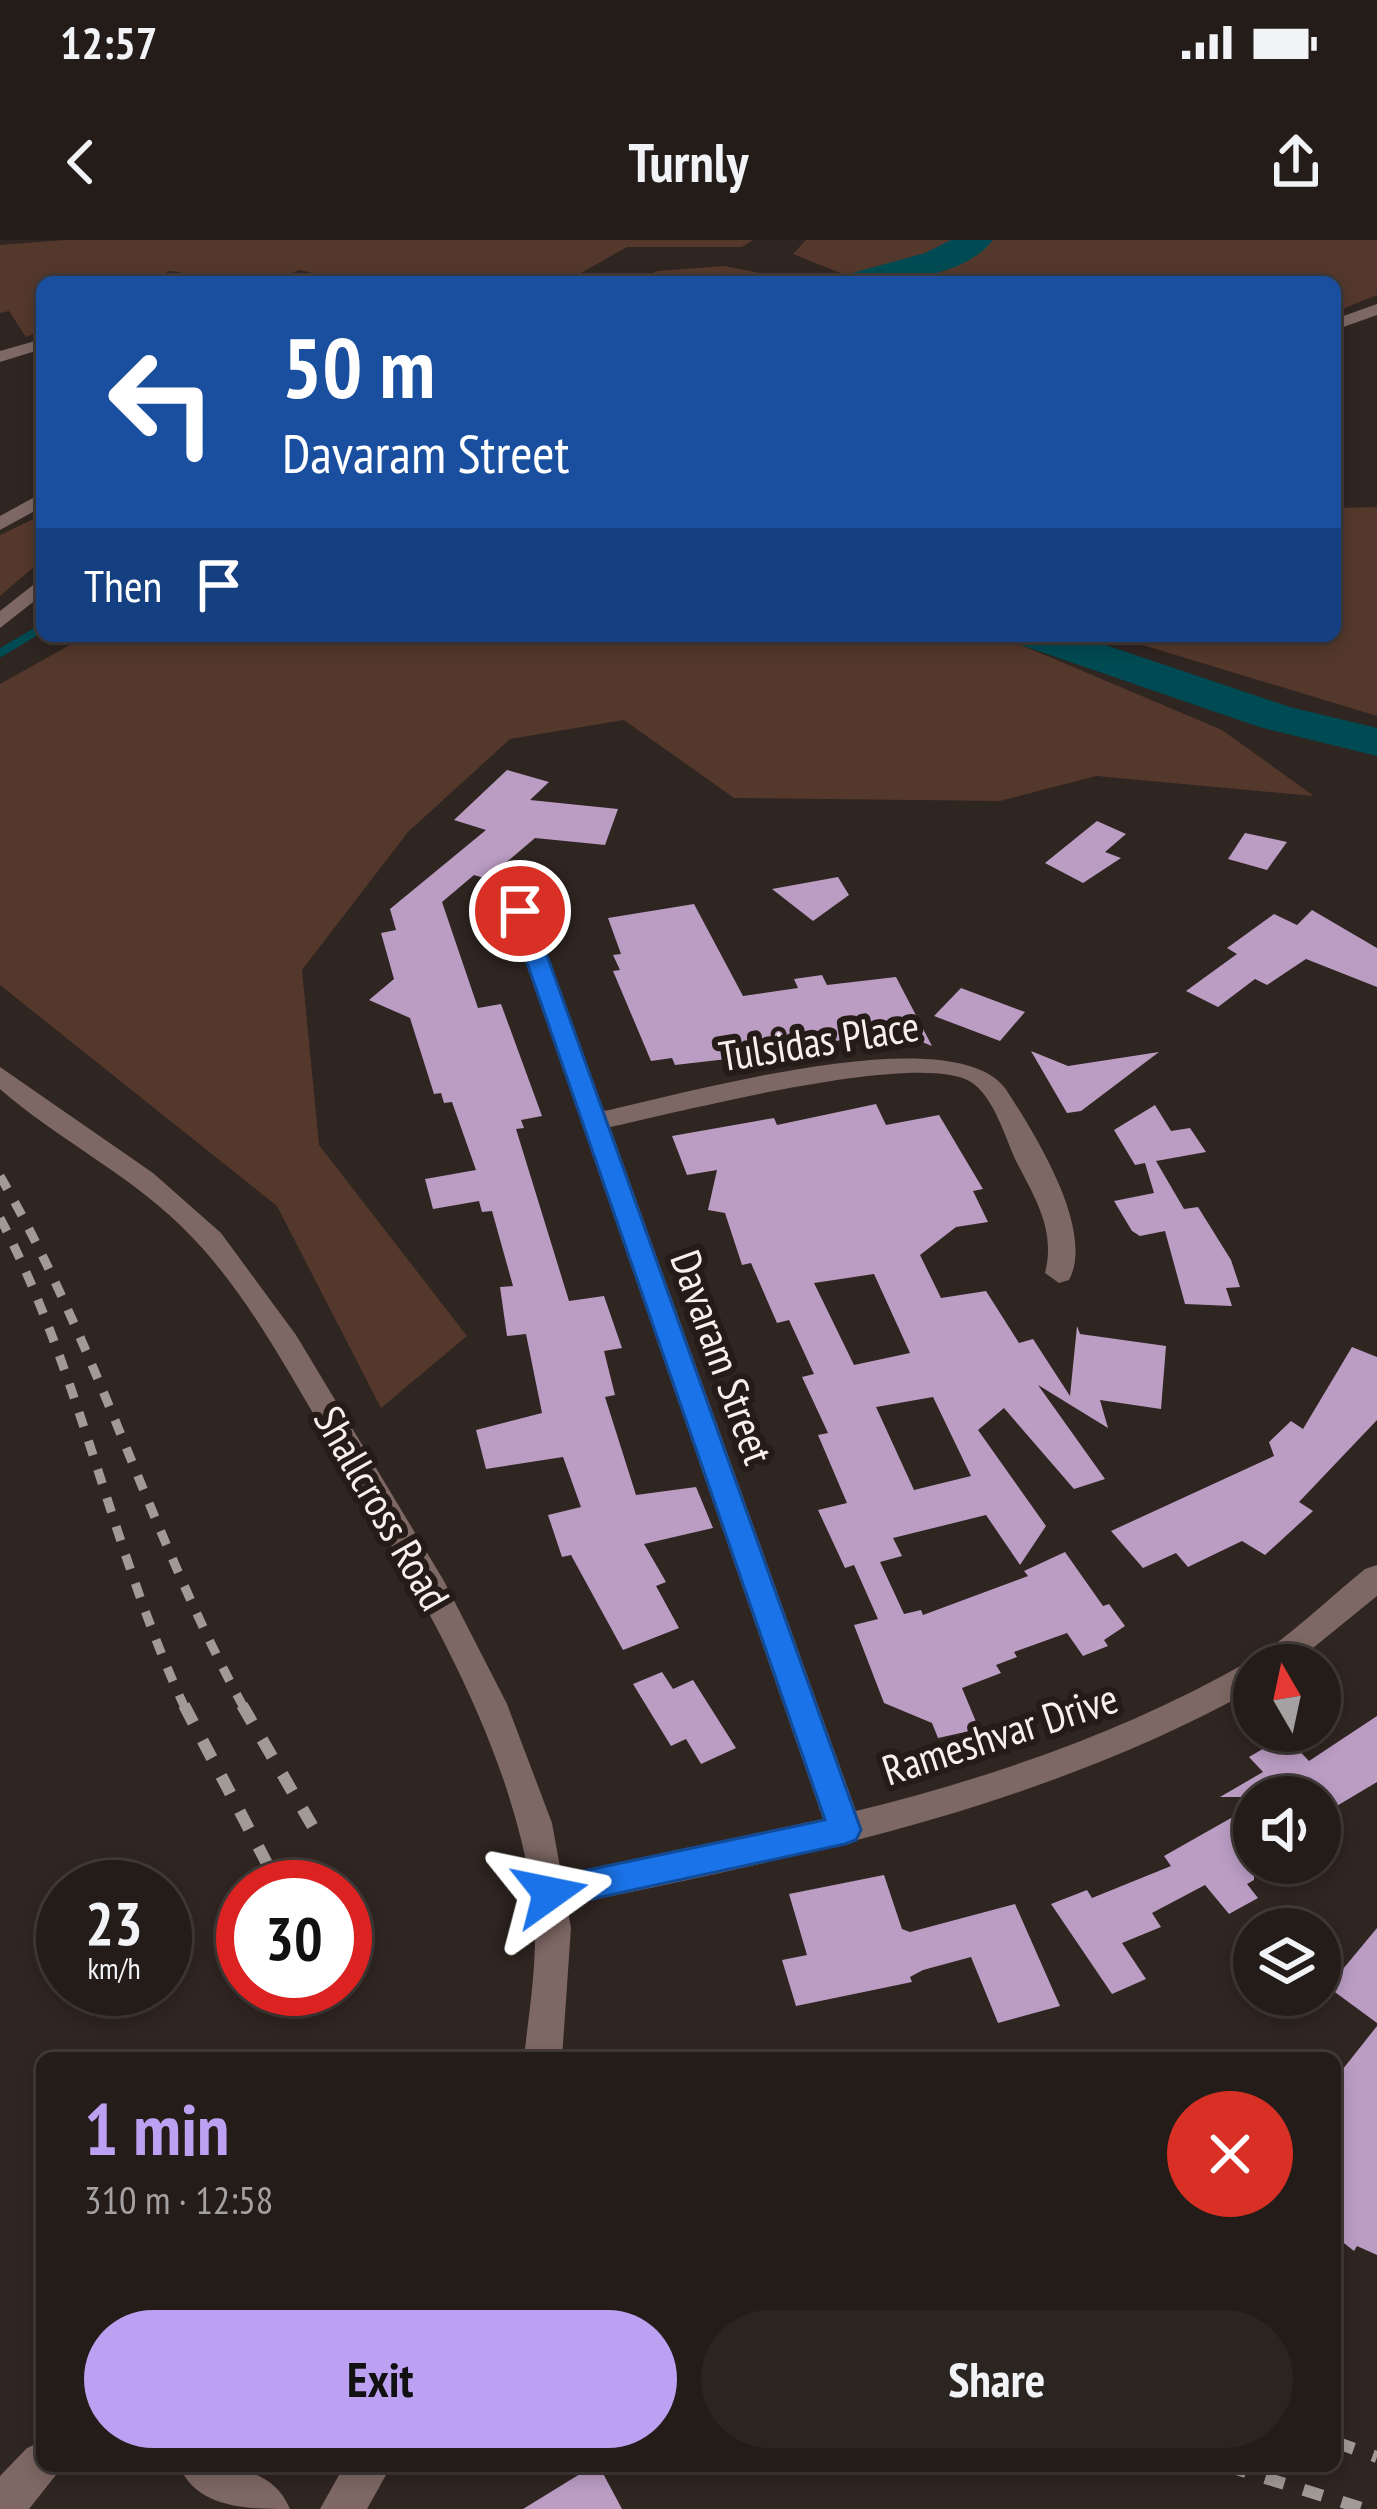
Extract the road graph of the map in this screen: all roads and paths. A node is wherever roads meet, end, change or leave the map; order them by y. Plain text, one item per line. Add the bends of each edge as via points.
1 (1377, 309) edge
2 (1341, 323) edge
3 (36, 346) edge
4 (0, 357) edge
5 (36, 503) edge
6 (0, 524) edge
7 (36, 589) edge
8 (0, 622) edge
9 (520, 911) dead end
10 (0, 1075) edge
11 (594, 1122) junction
12 (1060, 1273) dead end
13 (1377, 1578) edge
14 (1294, 1644) edge
15 (1233, 1685) edge
16 (845, 1830) junction
17 (550, 1893) junction
18 (543, 2052) edge
19 (36, 2469) edge
20 (210, 2472) edge
21 (365, 2472) edge
22 (0, 2508) edge
23 (268, 2509) edge
24 (343, 2509) edge

1 - 2 street
3 - 4 street
5 - 6 street
7 - 8 street
9 - 11 street, Davaram Street
10 - 17 street, Shallcross Road via 189,1217 238,1272 382,1503 493,1705
11 - 12 street, Tulsidas Place via 877,1066 964,1068 988,1088 1046,1190 1067,1251
11 - 16 street, Davaram Street
13 - 14 street
15 - 16 street, Rameshvar Drive via 1068,1767
16 - 17 street, Rameshvar Drive
17 - 18 street, Shallcross Road
19 - 22 street
20 - 23 street
21 - 24 street

